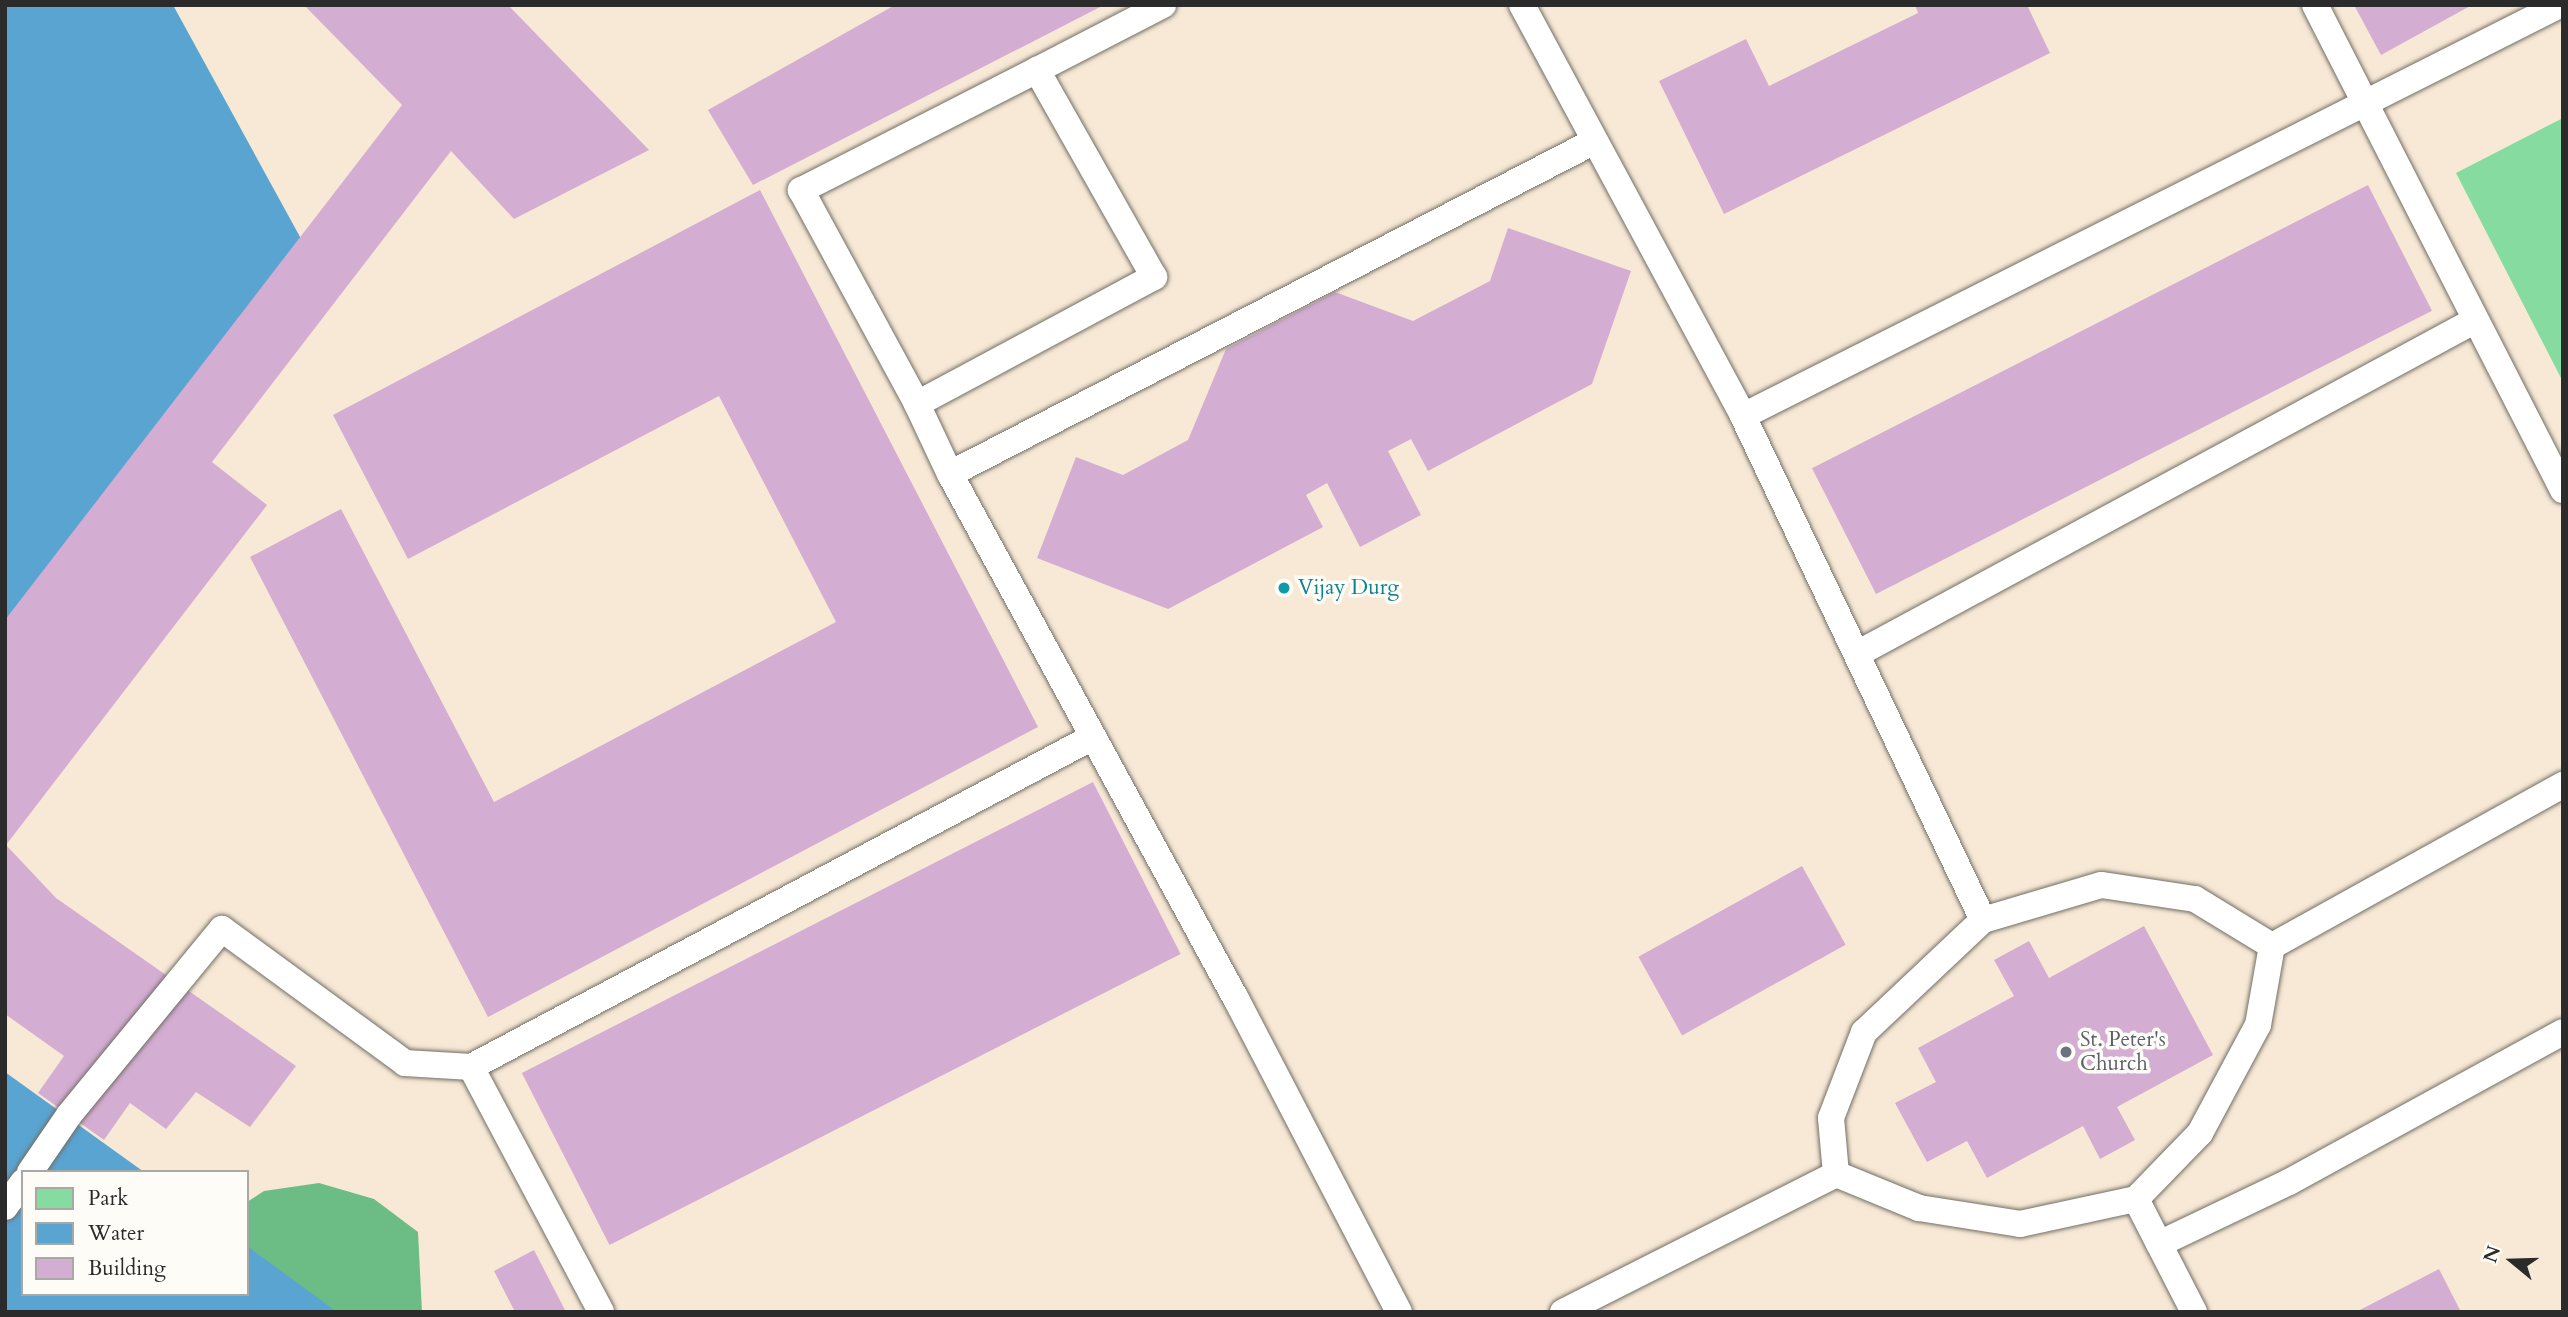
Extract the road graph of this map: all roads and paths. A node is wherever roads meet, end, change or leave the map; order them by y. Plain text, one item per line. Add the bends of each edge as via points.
1 (1163, 5) edge
2 (1522, 5) edge
3 (2315, 5) edge
4 (2560, 5) edge
5 (1037, 70) junction
6 (2364, 103) junction
7 (1594, 142) junction
8 (2474, 321) junction
9 (917, 404) junction
10 (1743, 416) junction
11 (950, 474) junction
12 (2563, 490) edge
13 (1857, 654) junction
14 (1093, 737) junction
15 (2563, 785) edge
16 (1983, 919) junction
17 (2272, 946) junction
18 (2563, 1032) edge
19 (471, 1067) junction
20 (31, 1170) edge
21 (1836, 1174) junction
22 (21, 1185) edge
23 (2136, 1199) junction
24 (5, 1207) edge
25 (2159, 1244) junction
26 (601, 1312) edge
27 (1399, 1312) edge
28 (1563, 1312) edge
29 (2194, 1312) edge

1 - 5 lane
2 - 7 lane
3 - 6 lane
4 - 6 lane
5 - 9 lane via 1154,277
5 - 9 lane via 802,190
6 - 8 lane
6 - 10 lane
7 - 10 lane
7 - 11 lane
8 - 12 lane
8 - 13 lane
9 - 11 lane
10 - 13 lane
11 - 14 lane
13 - 16 lane
14 - 19 lane
14 - 27 lane
15 - 17 lane
16 - 17 lane via 2101,885 2195,899
16 - 21 lane via 1864,1032 1831,1118
17 - 23 lane via 2258,1025 2200,1133
18 - 25 lane via 2289,1182
19 - 20 lane via 405,1063 222,929 69,1115
19 - 26 lane
21 - 23 lane via 1919,1208 2020,1224
21 - 28 lane
22 - 24 lane
23 - 25 lane
25 - 29 lane

